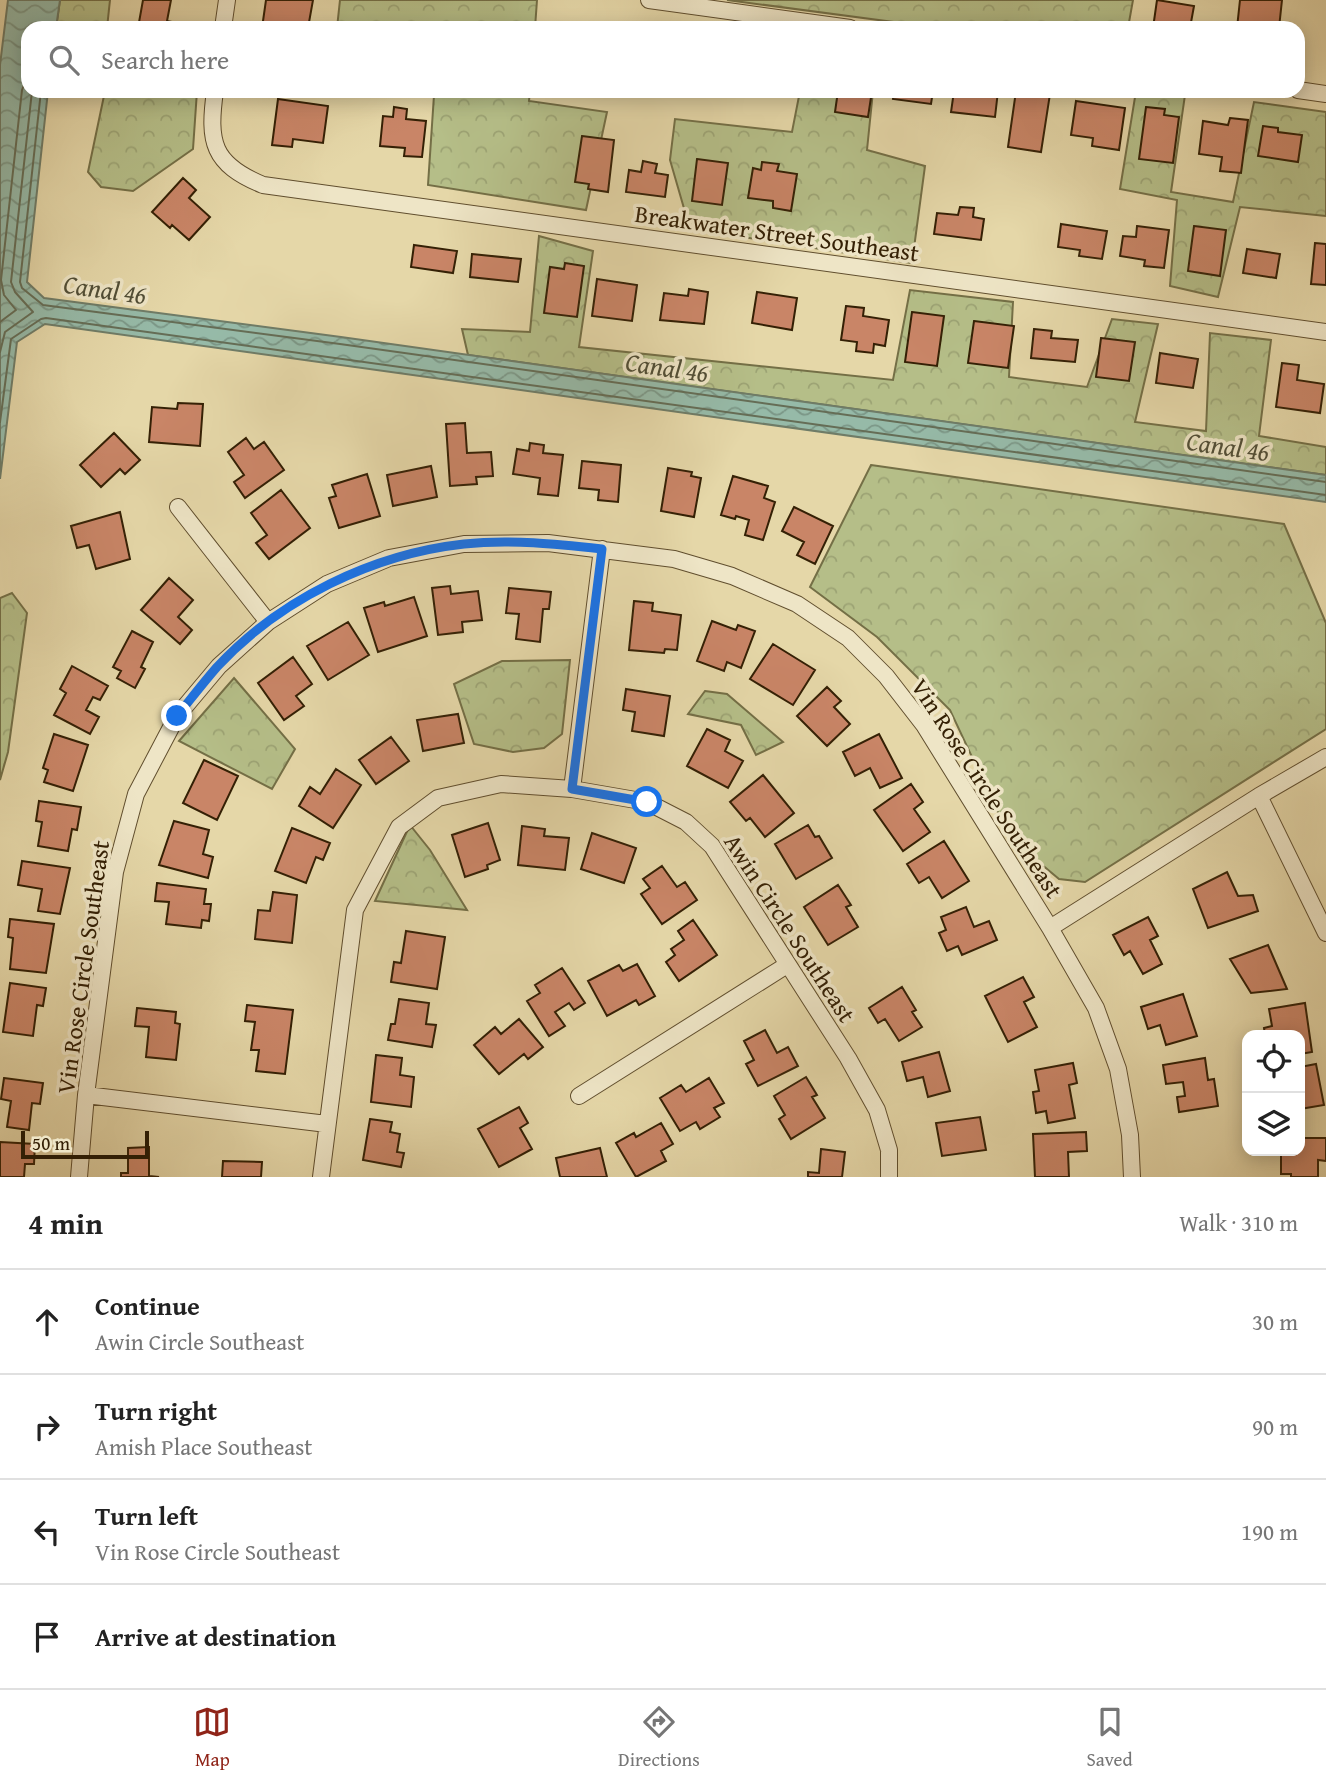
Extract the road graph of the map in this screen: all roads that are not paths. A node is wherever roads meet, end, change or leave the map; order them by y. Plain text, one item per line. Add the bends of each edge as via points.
1 (227, 0) edge
2 (649, 0) edge
3 (224, 21) edge
4 (800, 21) edge
5 (1305, 91) edge
6 (1326, 94) edge
7 (214, 98) edge
8 (1326, 332) edge
9 (178, 507) dead end
10 (602, 549) junction
11 (268, 622) junction
12 (1326, 757) edge
13 (572, 789) junction
14 (1259, 796) junction
15 (1050, 928) junction
16 (1326, 933) edge
17 (787, 965) junction
18 (86, 1095) junction
19 (579, 1096) dead end
20 (327, 1124) junction
21 (79, 1177) edge
22 (321, 1177) edge
23 (888, 1177) edge
24 (1132, 1177) edge

1 - 3 street
2 - 4 street
5 - 6 street
7 - 8 street, Breakwater Street Southeast via 215,147 242,176 263,185
9 - 11 street
10 - 11 street, Vin Rose Circle Southeast via 548,542 464,544 389,558 327,584
10 - 13 street
10 - 15 street, Vin Rose Circle Southeast via 674,559 732,576 797,604 848,638 925,725
11 - 18 street, Vin Rose Circle Southeast via 219,666 177,716 136,794 115,872
12 - 14 street
13 - 17 street, Awin Circle Southeast via 647,802 685,822 712,846
13 - 20 street, Awin Circle Southeast via 501,784 438,798 399,827 355,910
14 - 15 street
14 - 16 street
15 - 24 street, Vin Rose Circle Southeast via 1097,1008 1118,1069
17 - 19 street
17 - 23 street, Awin Circle Southeast via 877,1110 889,1150
18 - 20 street
18 - 21 street, Vin Rose Circle Southeast
20 - 22 street, Awin Circle Southeast

